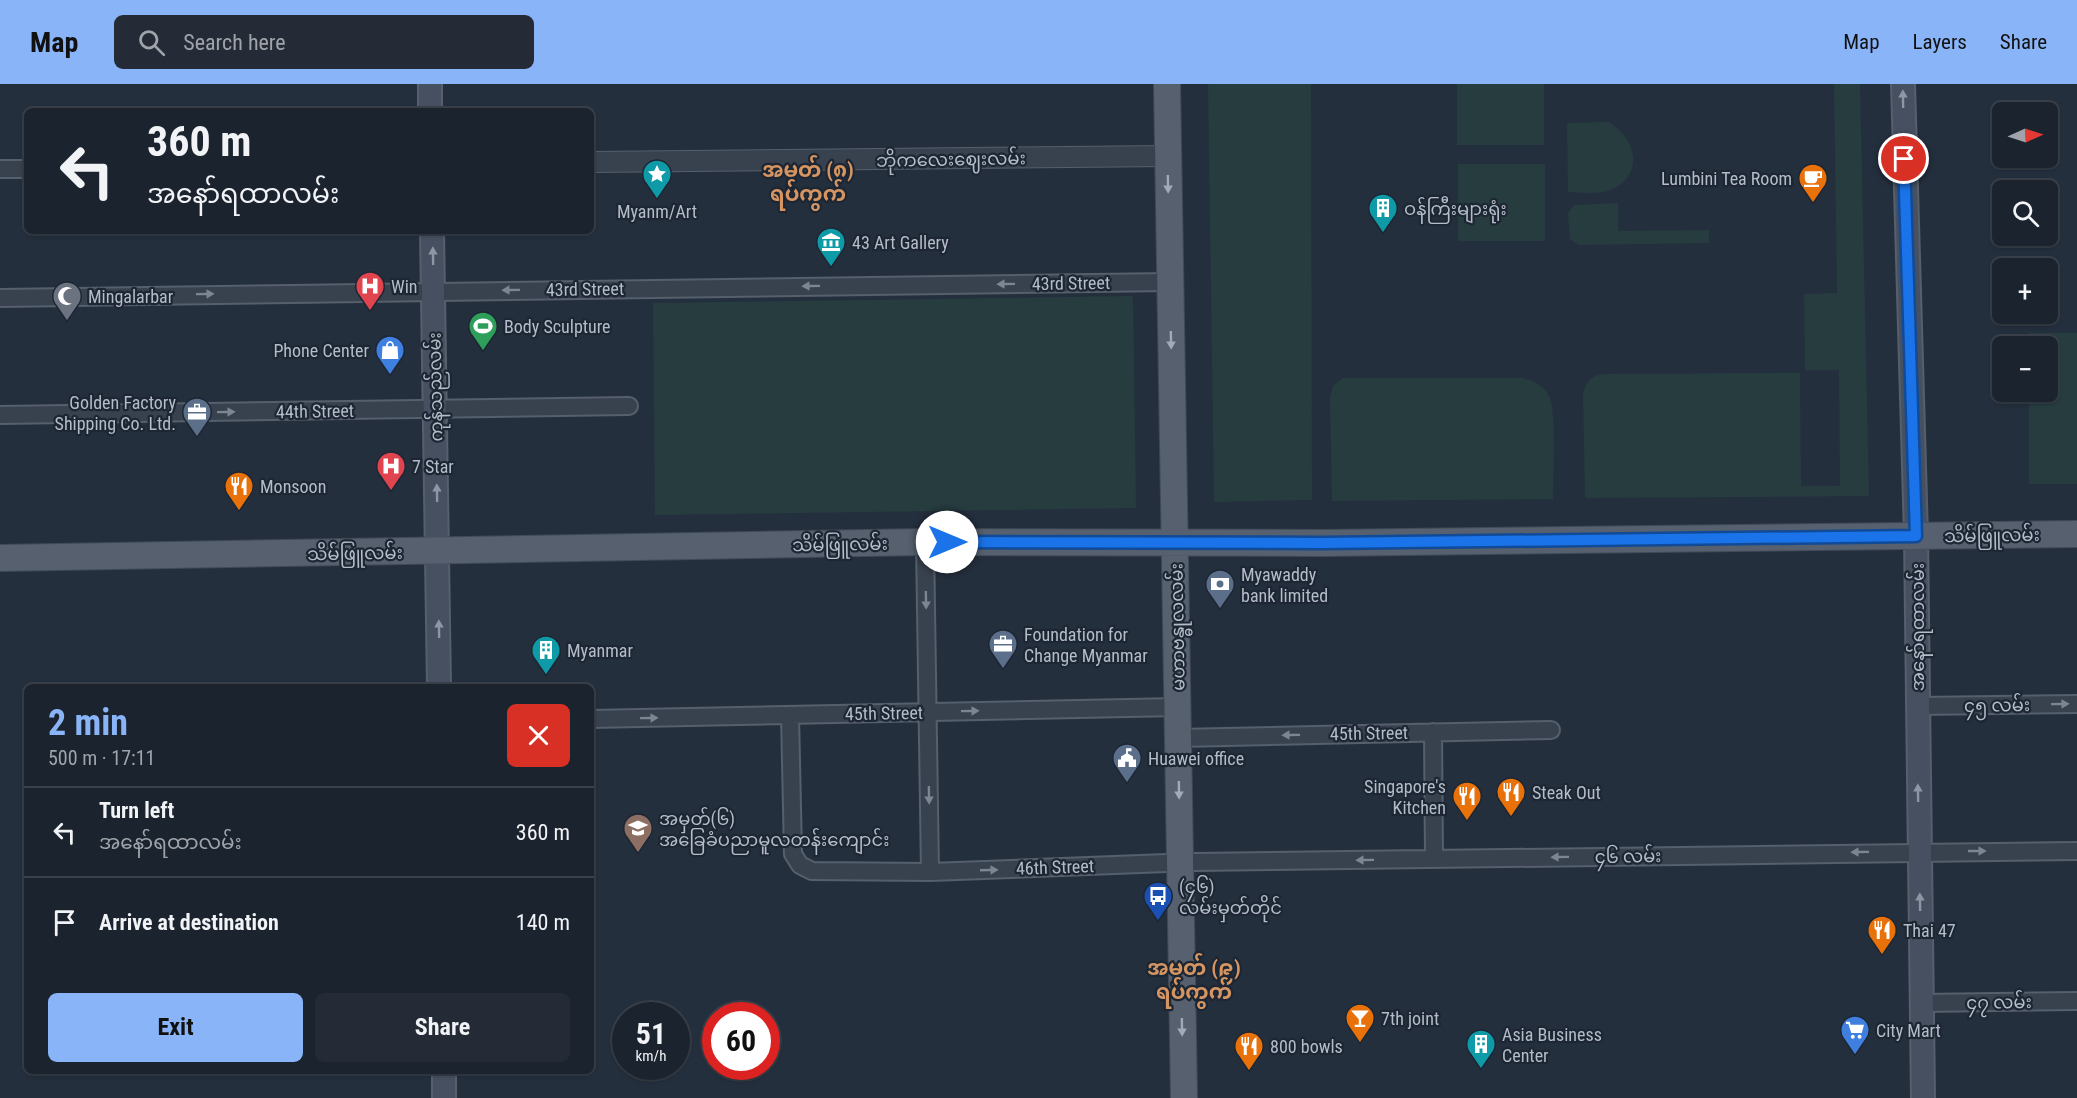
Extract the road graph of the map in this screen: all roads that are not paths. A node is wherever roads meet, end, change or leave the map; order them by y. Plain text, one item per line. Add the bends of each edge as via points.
1 (430, 84) edge
2 (1167, 84) edge
3 (1903, 84) edge
4 (430, 108) edge
5 (1168, 156) junction
6 (594, 162) edge
7 (0, 169) edge
8 (24, 169) edge
9 (432, 234) edge
10 (1170, 282) junction
11 (433, 291) junction
12 (0, 298) edge
13 (629, 406) dead end
14 (435, 410) junction
15 (0, 415) edge
16 (2077, 534) edge
17 (1916, 536) junction
18 (925, 542) junction
19 (1175, 543) junction
20 (438, 551) junction
21 (0, 558) edge
22 (439, 684) edge
23 (2077, 704) edge
24 (1917, 706) junction
25 (1178, 707) junction
26 (928, 712) junction
27 (790, 715) junction
28 (594, 719) edge
29 (1551, 730) dead end
30 (1433, 732) junction
31 (1185, 737) junction
32 (2077, 851) edge
33 (1919, 852) junction
34 (1434, 859) junction
35 (1186, 863) junction
36 (930, 872) junction
37 (2077, 1001) edge
38 (1922, 1003) junction
39 (444, 1074) edge
40 (444, 1098) edge
41 (1184, 1098) edge
42 (1923, 1098) edge

1 - 4 main road
2 - 5 main road, မဟာဗန္ဓုလလမ်း
17 -> 3 main road, အနော်ရထာလမ်း
5 - 6 street, ဘိုကလေးဈေးလမ်း
5 -> 10 main road, မဟာဗန္ဓုလလမ်း
7 - 8 street
11 -> 9 main road, ကုန်သည်လမ်း
10 -> 11 street, 43rd Street
10 -> 19 main road, မဟာဗန္ဓုလလမ်း
12 -> 11 street, 43rd Street
11 - 14 main road, ကုန်သည်လမ်း
13 - 14 street, 44th Street
15 -> 14 street, 44th Street
20 -> 14 main road, ကုန်သည်လမ်း
16 - 17 main road, သိမ်ဖြူလမ်း
17 - 19 main road, သိမ်ဖြူလမ်း
17 - 24 main road, အနော်ရထာလမ်း
18 - 19 main road, သိမ်ဖြူလမ်း
18 - 20 main road, သိမ်ဖြူလမ်း
18 -> 26 street
19 - 25 main road, မဟာဗန္ဓုလလမ်း
20 - 21 main road, သိမ်ဖြူလမ်း
22 -> 20 main road, ကုန်သည်လမ်း
24 -> 23 street, ၄၅ လမ်း
33 -> 24 main road, အနော်ရထာလမ်း
26 -> 25 street, 45th Street
25 - 31 main road, မဟာဗန္ဓုလလမ်း
26 - 27 street, 45th Street
26 -> 36 street
28 -> 27 street, 45th Street
27 - 36 street, 46th Street via 792,854 800,865 812,871
29 - 30 street
30 -> 31 street, 45th Street
30 - 34 street, 45th Street
31 -> 35 main road, မဟာဗန္ဓုလလမ်း
33 -> 32 street, ၄၆ လမ်း
33 -> 34 street, ၄၆ လမ်း
38 -> 33 main road, အနော်ရထာလမ်း
34 -> 35 street, ၄၆ လမ်း
36 -> 35 street, 46th Street
35 -> 41 main road, မဟာဗန္ဓုလလမ်း
37 - 38 street, ၄၇ လမ်း
38 - 42 main road, အနော်ရထာလမ်း
39 - 40 main road

